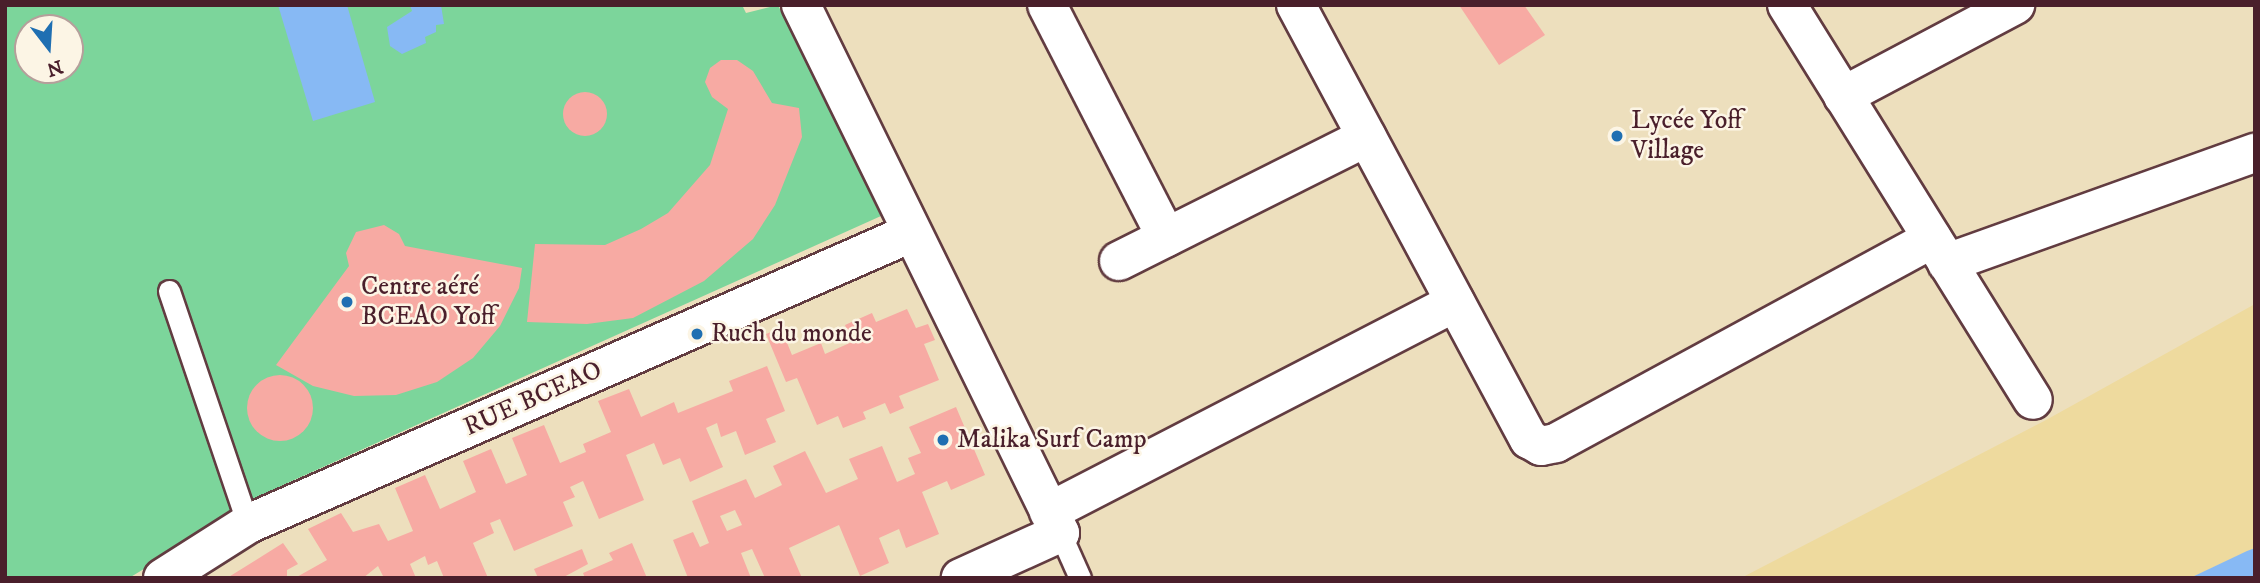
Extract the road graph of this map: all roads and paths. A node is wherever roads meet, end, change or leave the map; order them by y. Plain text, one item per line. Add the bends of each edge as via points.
1 (801, 5) edge
2 (1047, 5) edge
3 (1296, 5) edge
4 (1787, 5) edge
5 (2015, 5) edge
6 (1843, 96) junction
7 (1367, 137) junction
8 (2255, 153) edge
9 (911, 233) junction
10 (1166, 237) junction
11 (1940, 251) junction
12 (1119, 261) dead end
13 (169, 291) dead end
14 (1455, 302) junction
15 (2033, 400) dead end
16 (1054, 523) junction
17 (248, 524) junction
18 (163, 578) edge
19 (961, 578) edge
20 (1080, 578) edge

1 - 9 street
2 - 10 street
3 - 7 street
4 - 6 street
5 - 6 street
6 - 11 street
7 - 10 street
7 - 14 street
8 - 11 street
9 - 16 street
9 - 17 street, RUE BCEAO
10 - 12 street
11 - 14 street via 1556,443 1541,446 1529,439
11 - 15 street
13 - 17 lane
14 - 16 street
16 - 19 street
16 - 20 lane
17 - 18 street, RUE BCEAO

